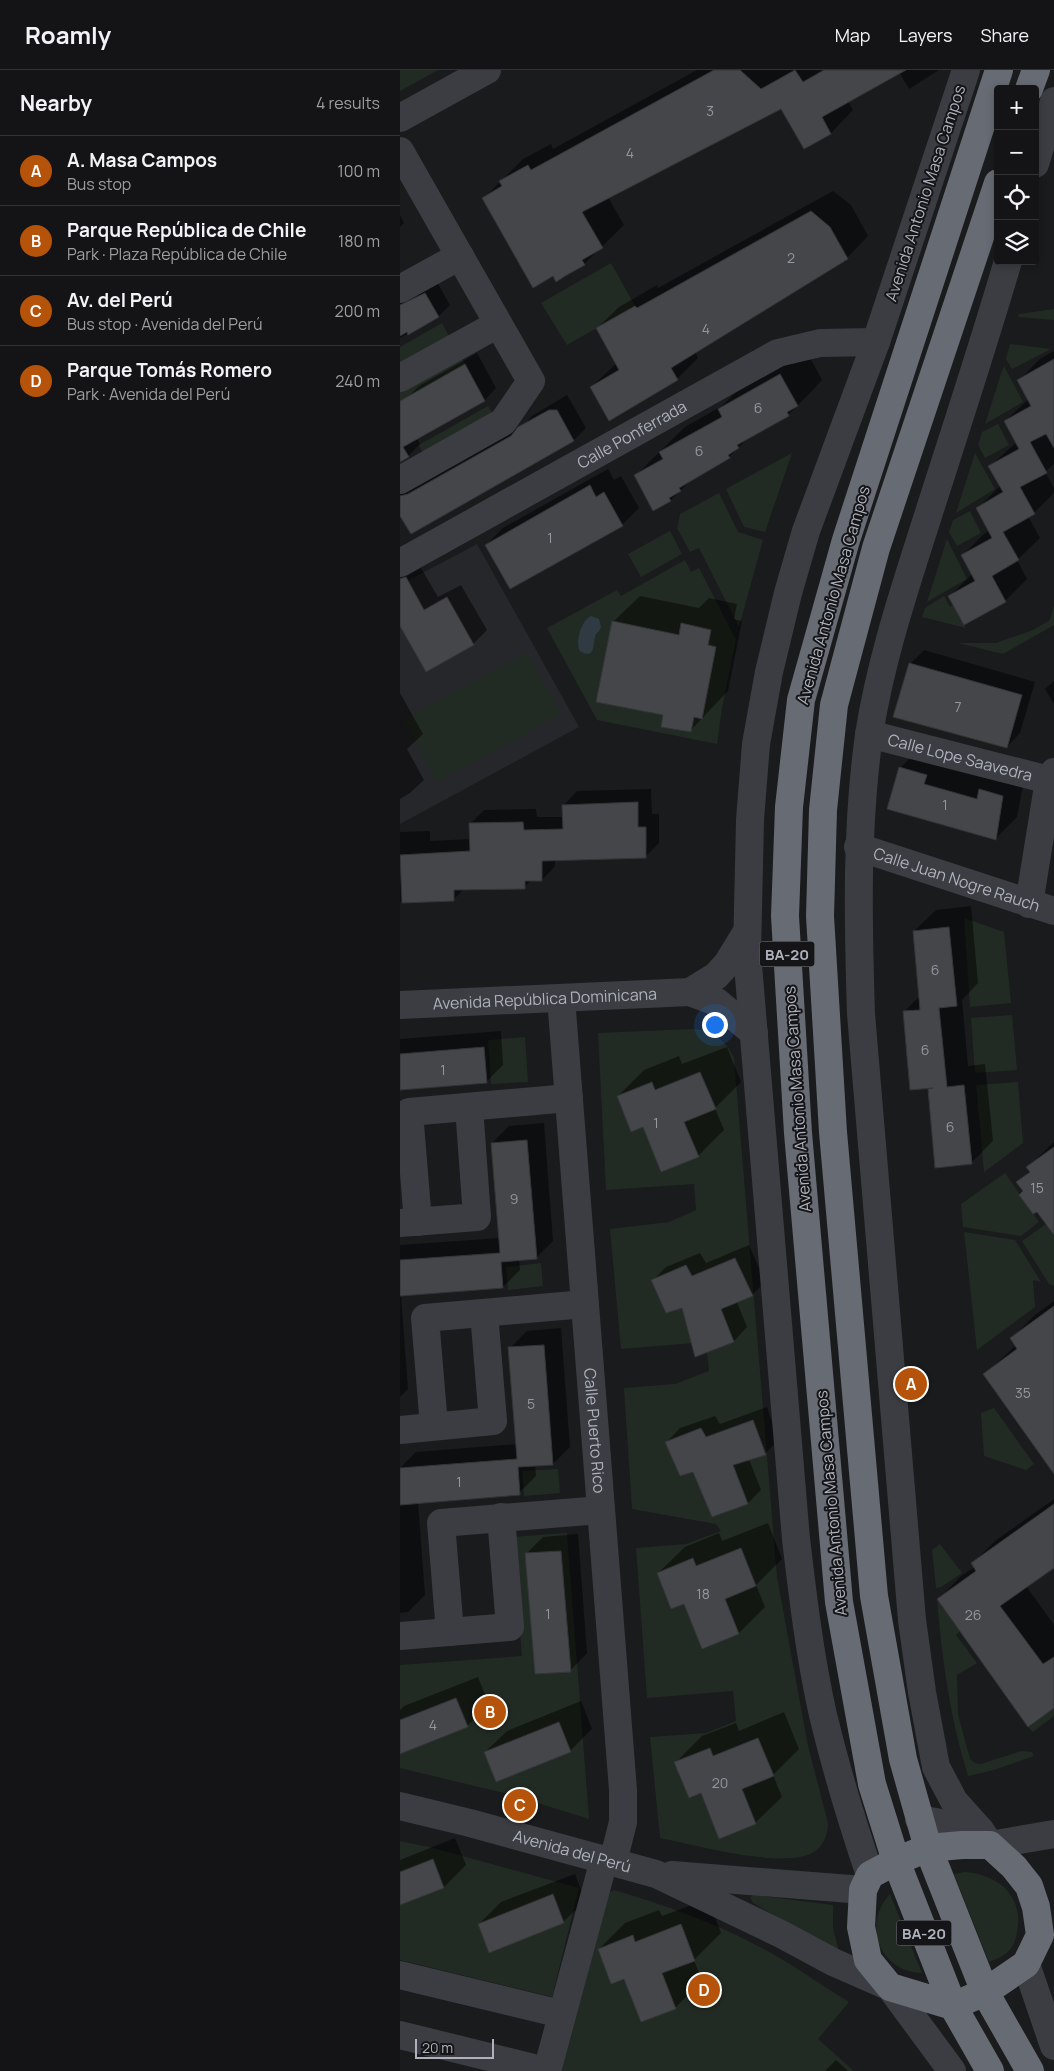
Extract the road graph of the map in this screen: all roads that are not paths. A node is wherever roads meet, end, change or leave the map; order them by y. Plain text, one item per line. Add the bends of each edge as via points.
1 (487, 70) edge
2 (966, 70) edge
3 (999, 70) edge
4 (1036, 70) edge
5 (1030, 85) edge
6 (1054, 101) edge
7 (400, 118) edge
8 (400, 151) edge
9 (1039, 151) edge
10 (994, 195) edge
11 (460, 256) junction
12 (1007, 265) edge
13 (400, 289) edge
14 (498, 324) junction
15 (876, 342) junction
16 (400, 378) edge
17 (400, 480) edge
18 (400, 564) edge
19 (870, 734) junction
20 (1052, 776) edge
21 (858, 847) junction
22 (1042, 908) edge
23 (746, 933) junction
24 (690, 992) junction
25 (561, 998) junction
26 (400, 1005) edge
27 (754, 1032) junction
28 (569, 1098) junction
29 (469, 1107) junction
30 (409, 1223) edge
31 (585, 1304) junction
32 (484, 1313) junction
33 (434, 1426) junction
34 (400, 1430) edge
35 (601, 1510) junction
36 (501, 1517) junction
37 (450, 1632) junction
38 (400, 1636) edge
39 (400, 1806) edge
40 (919, 1819) junction
41 (1054, 1834) edge
42 (985, 1838) junction
43 (928, 1848) junction
44 (608, 1861) junction
45 (896, 1861) junction
46 (656, 1874) junction
47 (867, 1883) junction
48 (1047, 1927) edge
49 (1026, 1964) junction
50 (400, 1975) edge
51 (890, 1987) junction
52 (985, 1992) junction
53 (953, 2006) junction
54 (561, 2014) junction
55 (915, 2019) junction
56 (400, 2035) edge
57 (969, 2035) junction
58 (1054, 2046) edge
59 (547, 2071) edge
60 (952, 2071) edge
61 (990, 2071) edge
62 (1030, 2071) edge

1 - 7 street
2 - 15 street, Avenida Antonio Masa Campos
3 - 45 highway, Avenida Antonio Masa Campos / BA-20 via 846,540 801,700 789,807 785,916 797,1114 839,1602 872,1784
4 - 5 highway
6 - 9 street
8 - 11 street
10 - 40 highway, Avenida Antonio Masa Campos / BA-20 via 876,548 834,705 823,810 820,916 833,1132 874,1596 905,1767
11 - 13 street
11 - 14 street
12 - 19 street via 894,626 882,668
14 - 16 street
14 - 17 street via 530,381 503,422
15 - 18 street, Calle Ponferrada via 820,343 778,352
15 - 23 street, Avenida Antonio Masa Campos via 806,531 769,672 756,744
19 - 20 street, Calle Lope Saavedra
19 - 21 street
20 - 22 street
21 - 22 street, Calle Juan Nogre Rauch
21 - 42 street via 861,1014 912,1620 936,1767 954,1802
23 - 24 street, Avenida República Dominicana via 716,976
23 - 27 street, Avenida Antonio Masa Campos
24 - 25 street, Avenida República Dominicana
24 - 27 street, Avenida República Dominicana via 717,1002
25 - 26 street, Avenida República Dominicana
25 - 28 street, Calle Puerto Rico
27 - 47 street, Avenida Antonio Masa Campos via 806,1625 823,1714
28 - 29 street
28 - 31 street, Calle Puerto Rico
29 - 30 street via 409,1112
29 - 30 street via 477,1217
31 - 32 street
31 - 35 street, Calle Puerto Rico
32 - 33 street via 493,1421
32 - 33 street via 425,1318
33 - 34 street
35 - 36 street
35 - 44 street, Calle Puerto Rico via 623,1790 623,1822
36 - 37 street via 441,1523
36 - 37 street via 510,1627
37 - 38 street
39 - 44 street, Avenida del Perú
40 - 42 street
40 - 43 highway, Avenida Antonio Masa Campos / BA-20
41 - 42 street
42 - 43 highway
42 - 48 highway via 1029,1886
43 - 45 highway
43 - 52 highway, Avenida Antonio Masa Campos / BA-20
44 - 46 street, Avenida del Perú
44 - 54 street, Calle Puerto Rico
45 - 47 highway
45 - 53 highway, Avenida Antonio Masa Campos / BA-20
46 - 47 street, Avenida del Perú
46 - 51 street, Avenida del Perú
47 - 51 highway via 861,1927 868,1960
48 - 49 highway
49 - 52 highway
49 - 58 street
50 - 54 street
51 - 53 highway
51 - 55 street
52 - 53 highway
52 - 62 highway, Avenida Antonio Masa Campos / BA-20
53 - 57 highway, Avenida Antonio Masa Campos / BA-20
54 - 59 street, Calle Puerto Rico
55 - 57 street via 951,2035
55 - 60 street
56 - 59 street
57 - 61 highway, Avenida Antonio Masa Campos / BA-20

